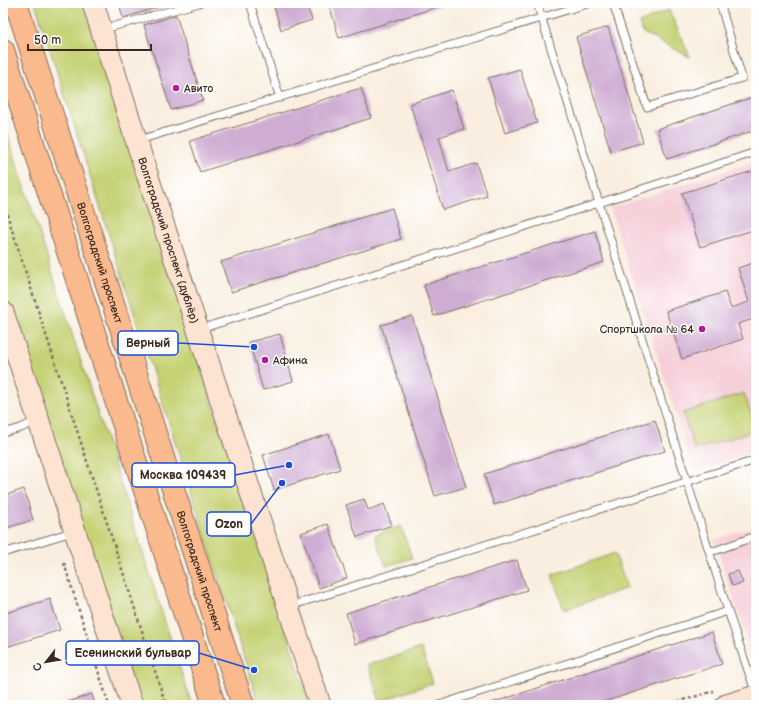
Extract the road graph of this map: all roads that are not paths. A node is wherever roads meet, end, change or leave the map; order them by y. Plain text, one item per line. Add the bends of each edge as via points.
1 (16, 3) edge
2 (93, 3) edge
3 (199, 3) edge
4 (250, 3) edge
5 (538, 3) edge
6 (590, 3) edge
7 (613, 3) edge
8 (720, 3) edge
9 (542, 17) junction
10 (102, 30) junction
11 (3, 50) edge
12 (280, 98) junction
13 (136, 140) junction
14 (756, 152) edge
15 (599, 203) junction
16 (3, 312) edge
17 (198, 330) junction
18 (38, 420) junction
19 (3, 433) edge
20 (756, 460) edge
21 (688, 482) junction
22 (75, 531) junction
23 (756, 536) edge
24 (709, 551) junction
25 (3, 553) edge
26 (288, 607) junction
27 (728, 611) junction
28 (756, 695) edge
29 (132, 705) edge
30 (214, 705) edge
31 (243, 705) edge
32 (320, 705) edge
33 (439, 705) edge
34 (726, 705) edge

1 - 31 main road, Волгоградский проспект
2 - 10 street, Волгоградский проспект (дублёр)
3 - 10 lane
4 - 12 lane
5 - 9 lane
6 - 9 lane
7 - 8 lane via 647,107 742,78
9 - 12 lane
9 - 15 lane
10 - 13 street, Волгоградский проспект (дублёр)
11 - 30 main road
12 - 13 lane
13 - 17 street, Волгоградский проспект (дублёр)
14 - 15 lane
15 - 17 lane
15 - 21 lane
16 - 18 street
17 - 26 street, Волгоградский проспект (дублёр)
18 - 19 lane
18 - 22 street
20 - 21 lane
21 - 24 lane
21 - 26 lane
22 - 25 lane
22 - 29 street
23 - 24 lane
24 - 27 lane
26 - 32 street, Волгоградский проспект (дублёр)
27 - 28 lane
27 - 33 lane
28 - 34 street

